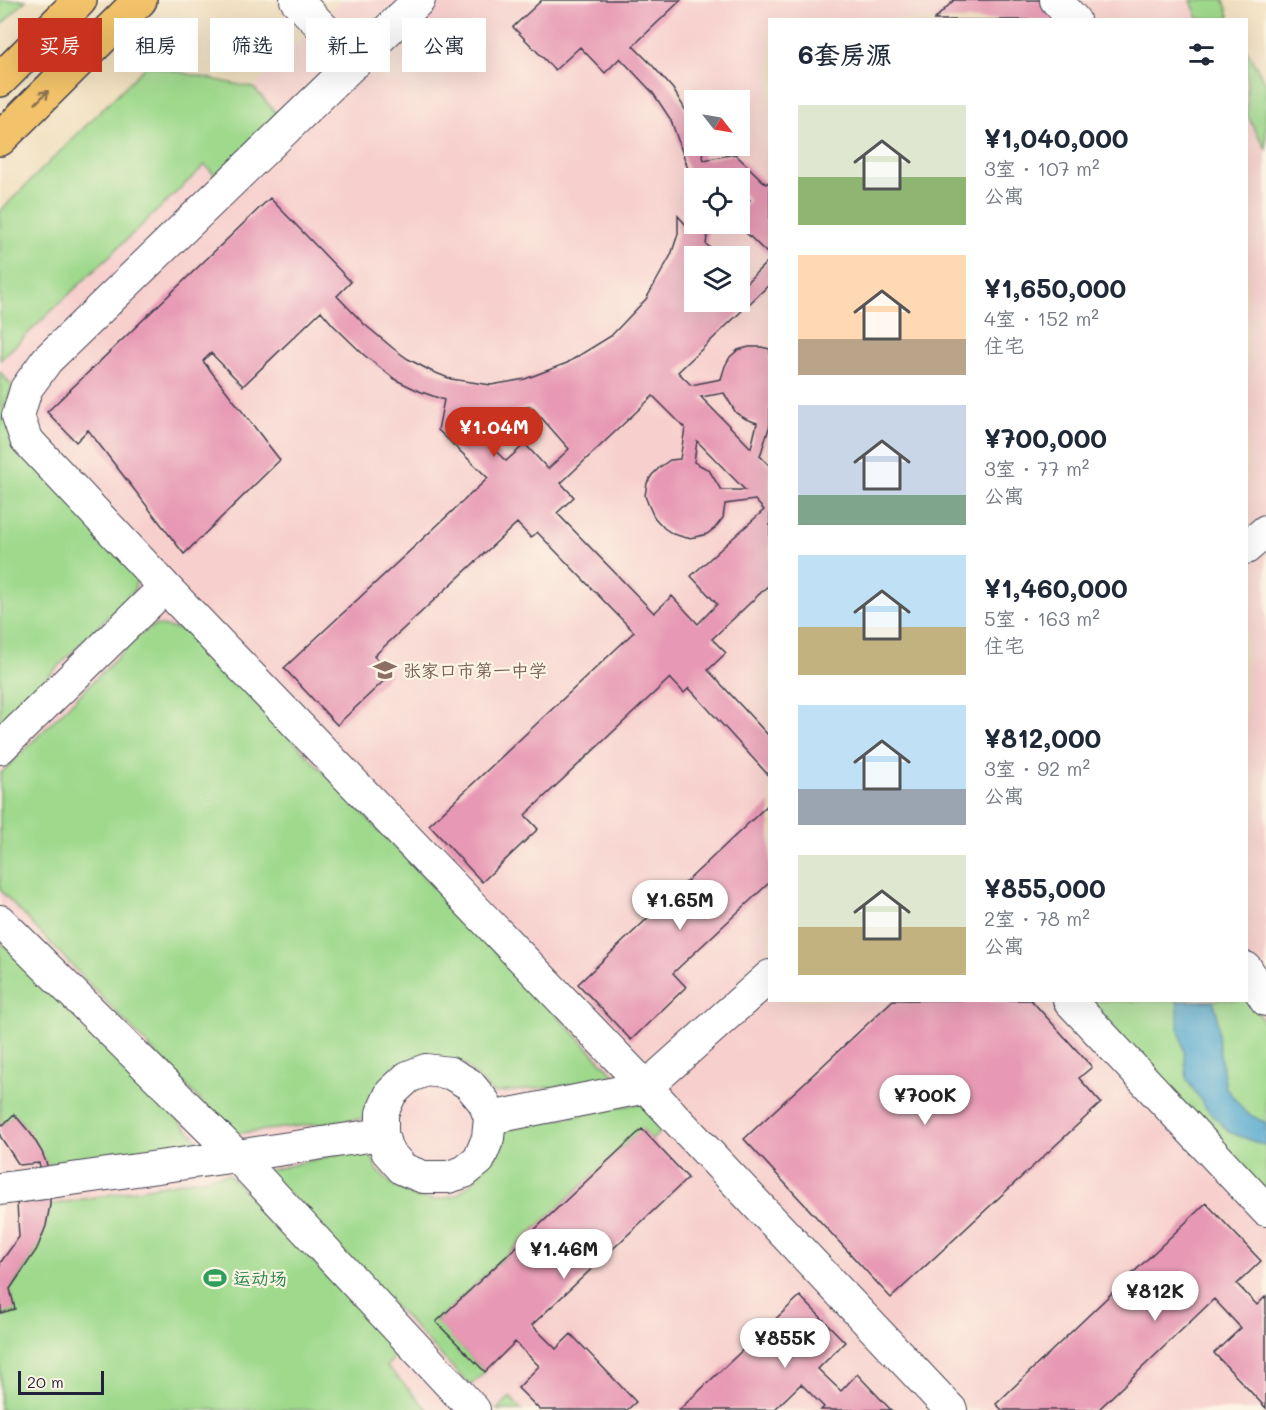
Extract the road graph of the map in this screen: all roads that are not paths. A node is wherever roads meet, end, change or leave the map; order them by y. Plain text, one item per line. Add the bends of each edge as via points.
1 (80, 0) edge
2 (140, 0) edge
3 (296, 0) edge
4 (419, 0) edge
5 (1056, 0) edge
6 (313, 18) edge
7 (1072, 18) edge
8 (390, 29) edge
9 (346, 72) edge
10 (0, 80) edge
11 (0, 138) edge
12 (1266, 531) edge
13 (1248, 546) edge
14 (165, 587) junction
15 (0, 748) edge
16 (0, 921) edge
17 (1248, 971) edge
18 (768, 978) edge
19 (1266, 999) edge
20 (1071, 1002) edge
21 (646, 1087) junction
22 (490, 1118) junction
23 (382, 1134) junction
24 (237, 1156) junction
25 (0, 1189) edge
26 (1266, 1210) edge
27 (474, 1410) edge
28 (951, 1410) edge

1 - 10 main road
11 -> 2 main road
3 - 6 lane
4 - 8 lane
5 - 7 lane
9 - 14 lane via 47,360 26,389 18,417 26,439
12 - 13 lane
14 - 15 lane
14 - 21 lane
16 - 24 lane
17 - 19 lane
18 - 21 lane
20 - 26 lane
21 - 22 lane
21 - 28 lane
22 - 23 lane via 488,1138 478,1160 464,1172 448,1177 423,1177 403,1169 387,1151
22 - 23 lane via 469,1084 450,1072 426,1070 408,1077 391,1093 382,1113
23 - 24 lane
24 - 25 lane
24 - 27 lane

